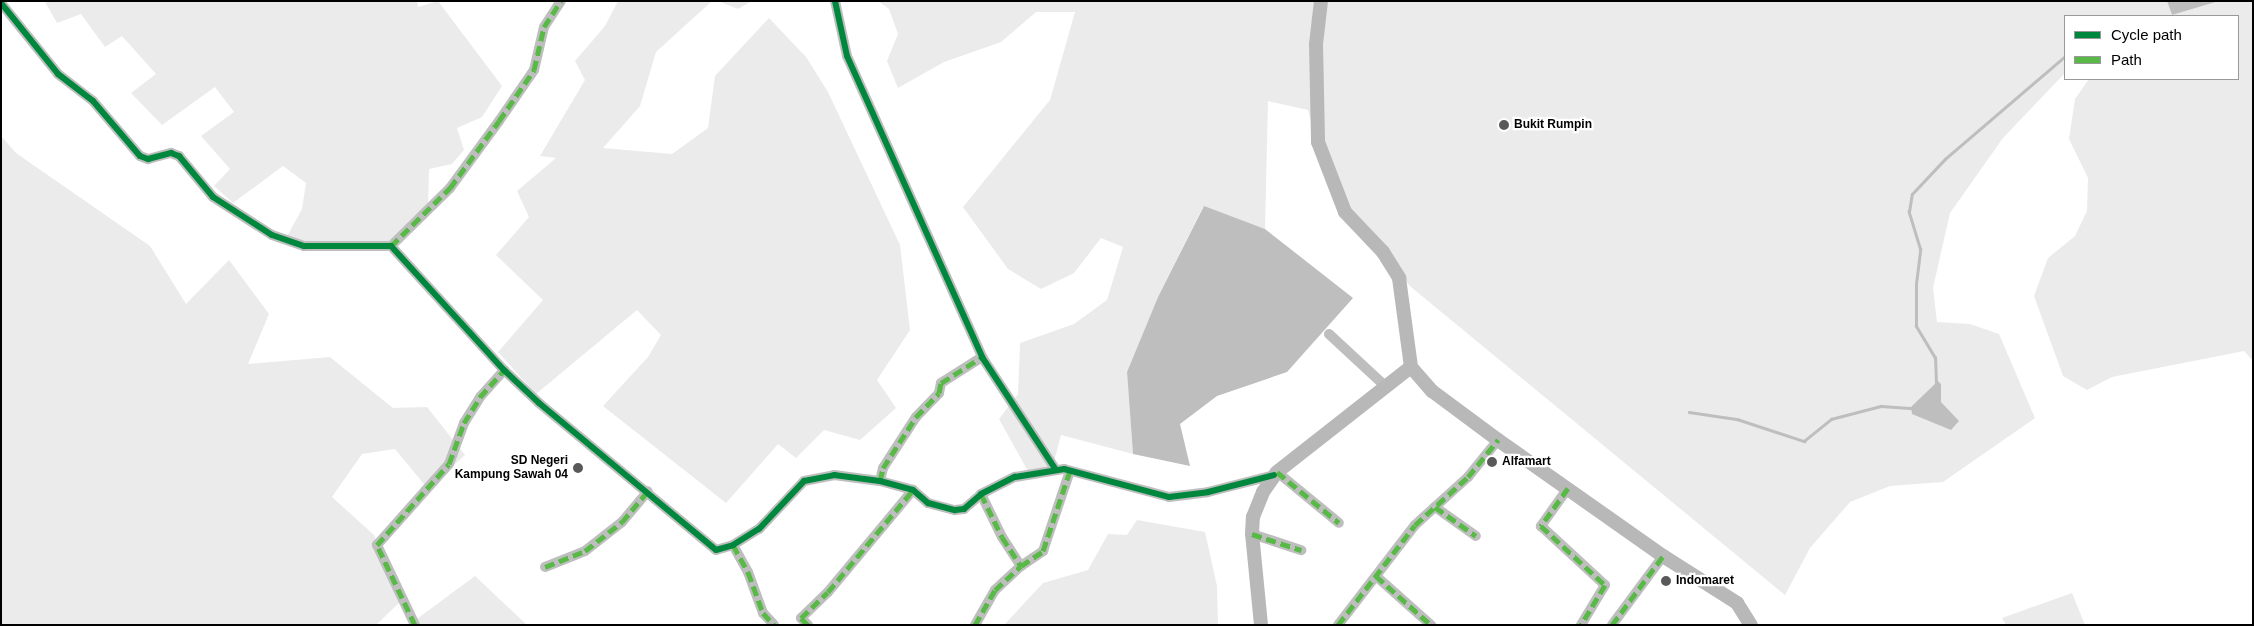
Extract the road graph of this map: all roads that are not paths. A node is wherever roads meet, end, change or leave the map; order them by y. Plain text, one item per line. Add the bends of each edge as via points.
1 (561, 1) edge
2 (836, 1) edge
3 (1320, 1) edge
4 (3, 11) edge
5 (392, 246) junction
6 (1330, 334) dead end
7 (982, 357) junction
8 (1411, 367) junction
9 (504, 370) junction
10 (1384, 384) junction
11 (1498, 440) junction
12 (1056, 470) junction
13 (1070, 471) junction
14 (1275, 473) junction
15 (880, 481) junction
16 (1568, 488) junction
17 (913, 490) junction
18 (648, 491) junction
19 (981, 494) junction
20 (1436, 507) junction
21 (1339, 523) dead end
22 (1252, 534) junction
23 (1476, 536) dead end
24 (733, 545) junction
25 (1301, 550) dead end
26 (1662, 556) junction
27 (1021, 566) junction
28 (546, 568) dead end
29 (1376, 576) junction
30 (415, 625) edge
31 (774, 625) edge
32 (808, 625) edge
33 (975, 625) edge
34 (1261, 625) edge
35 (1338, 625) edge
36 (1431, 625) edge
37 (1581, 625) edge
38 (1612, 625) edge
39 (1751, 625) edge

1 - 5 street via 544,27 534,70 499,121 450,188
2 - 7 street via 847,56
3 - 8 main road via 1316,44 1318,142 1345,212 1383,252 1399,278
4 - 5 street via 58,74 93,101 140,156 148,159 171,153 179,156 213,197 272,235 304,246
5 - 9 street
6 - 10 street
7 - 12 street
7 - 15 street via 940,383 939,393 916,417 883,468
8 - 10 main road
8 - 11 main road via 1432,390
9 - 18 street via 538,403
9 - 30 street via 480,397 464,423 450,464 376,545
10 - 14 main road
11 - 16 main road
11 - 20 street via 1468,477
12 - 13 street
12 - 19 street via 1015,478
13 - 14 street via 1169,496 1208,492
13 - 27 street via 1043,551
14 - 21 street
14 - 22 main road via 1253,517
15 - 17 street
15 - 24 street via 834,475 804,481 759,530
16 - 26 main road
16 - 37 street via 1541,526 1605,586
17 - 19 street via 928,503 954,510 964,509
17 - 32 street via 828,592 801,618
18 - 24 street via 716,550
18 - 28 street via 622,522 592,545
19 - 27 street via 1002,537
20 - 23 street
20 - 29 street via 1415,525
22 - 25 street
22 - 34 main road
24 - 31 street via 748,572 763,613
26 - 38 street
26 - 39 main road via 1736,603
27 - 33 street via 995,590
29 - 35 street
29 - 36 street

